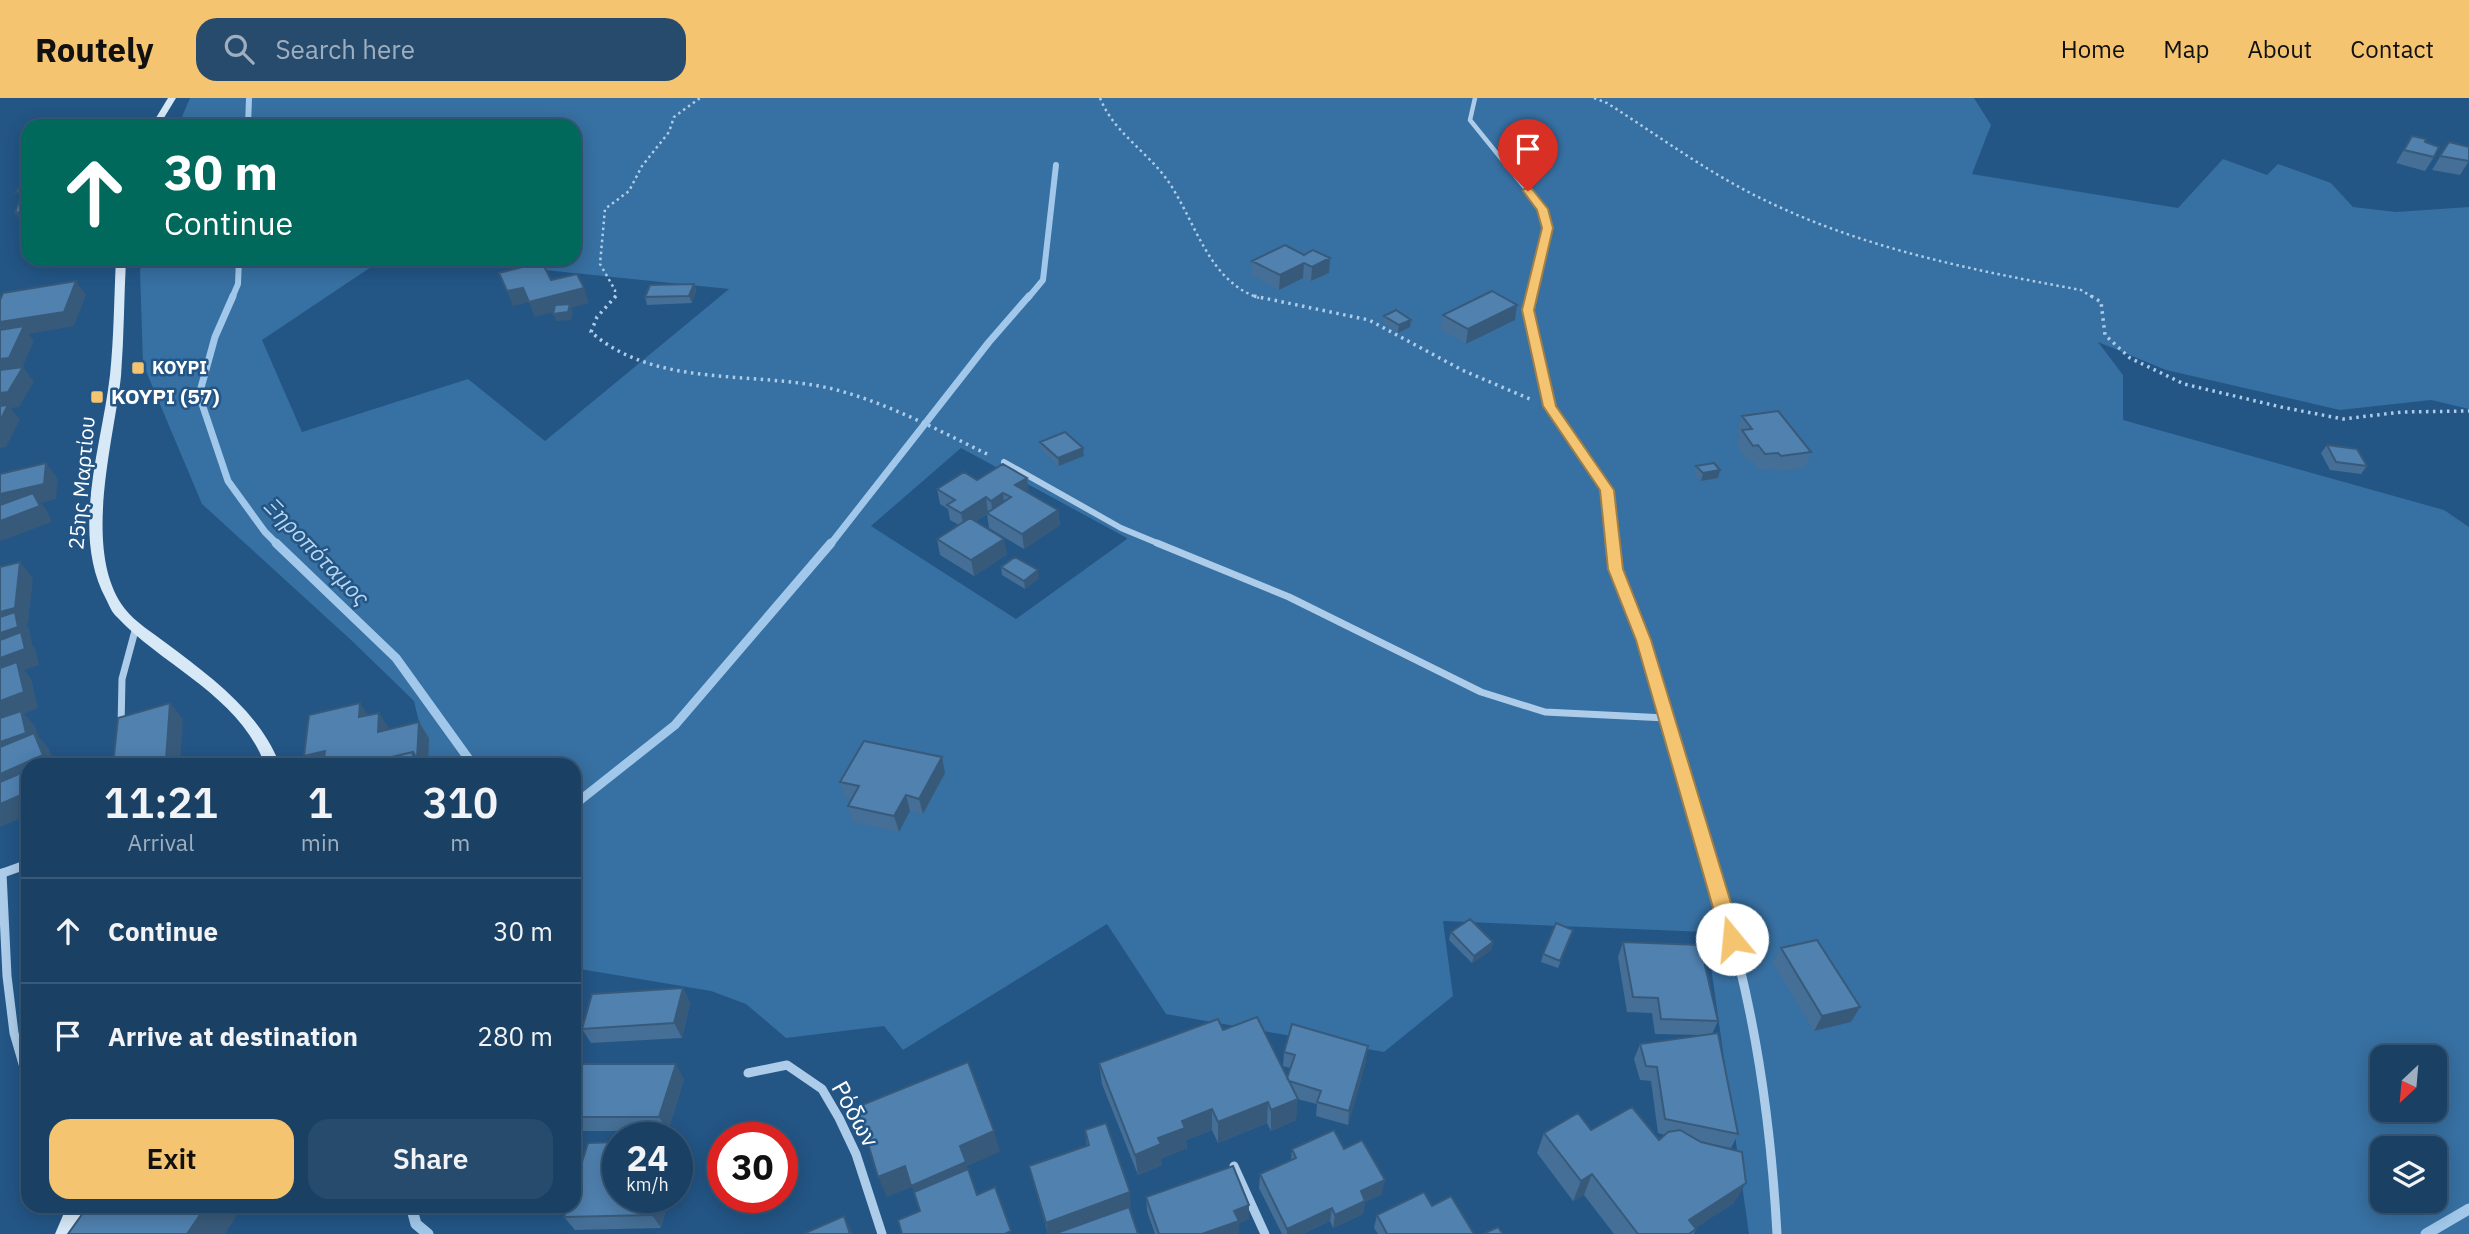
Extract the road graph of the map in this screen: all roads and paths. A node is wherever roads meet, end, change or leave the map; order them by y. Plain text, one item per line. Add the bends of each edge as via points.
1 (172, 98) edge
2 (700, 98) edge
3 (1100, 98) edge
4 (1475, 98) edge
5 (1594, 98) edge
6 (159, 119) edge
7 (121, 266) edge
8 (1550, 406) junction
9 (2469, 411) edge
10 (1004, 462) joint
11 (136, 628) junction
12 (1666, 718) junction
13 (120, 738) edge
14 (269, 758) edge
15 (21, 867) edge
16 (1, 874) edge
17 (21, 1056) edge
18 (748, 1073) dead end
19 (1234, 1166) edge
20 (73, 1213) edge
21 (65, 1234) edge
22 (882, 1234) edge
23 (1265, 1234) edge
24 (1777, 1234) edge

1 - 6 main road
2 - 10 path via 674,117 669,132 629,191 605,209 600,264 616,297 591,332 617,351 652,365 687,373 792,381 852,395
3 - 8 path via 1105,113 1129,143 1156,166 1177,194 1221,275 1232,283 1269,299 1373,322 1497,386
4 - 8 street via 1470,120 1542,209 1548,228 1528,310
5 - 9 path via 1750,193 1799,216 1927,260 2081,290 2101,302 2105,335 2130,358 2183,384 2343,419
7 - 11 main road, 25ης Μαρτίου via 115,378 97,544 106,590
8 - 12 street via 1607,490 1616,569
10 - 12 street via 1121,528 1289,597 1481,692 1545,712
11 - 13 street via 122,678
11 - 14 main road, 25ης Μαρτίου via 228,701 261,736
12 - 24 street via 1739,962 1759,1056
15 - 16 street
16 - 17 street via 8,987
18 - 22 street, Ρόδων via 787,1065 822,1089 856,1154
19 - 23 street
20 - 21 main road

